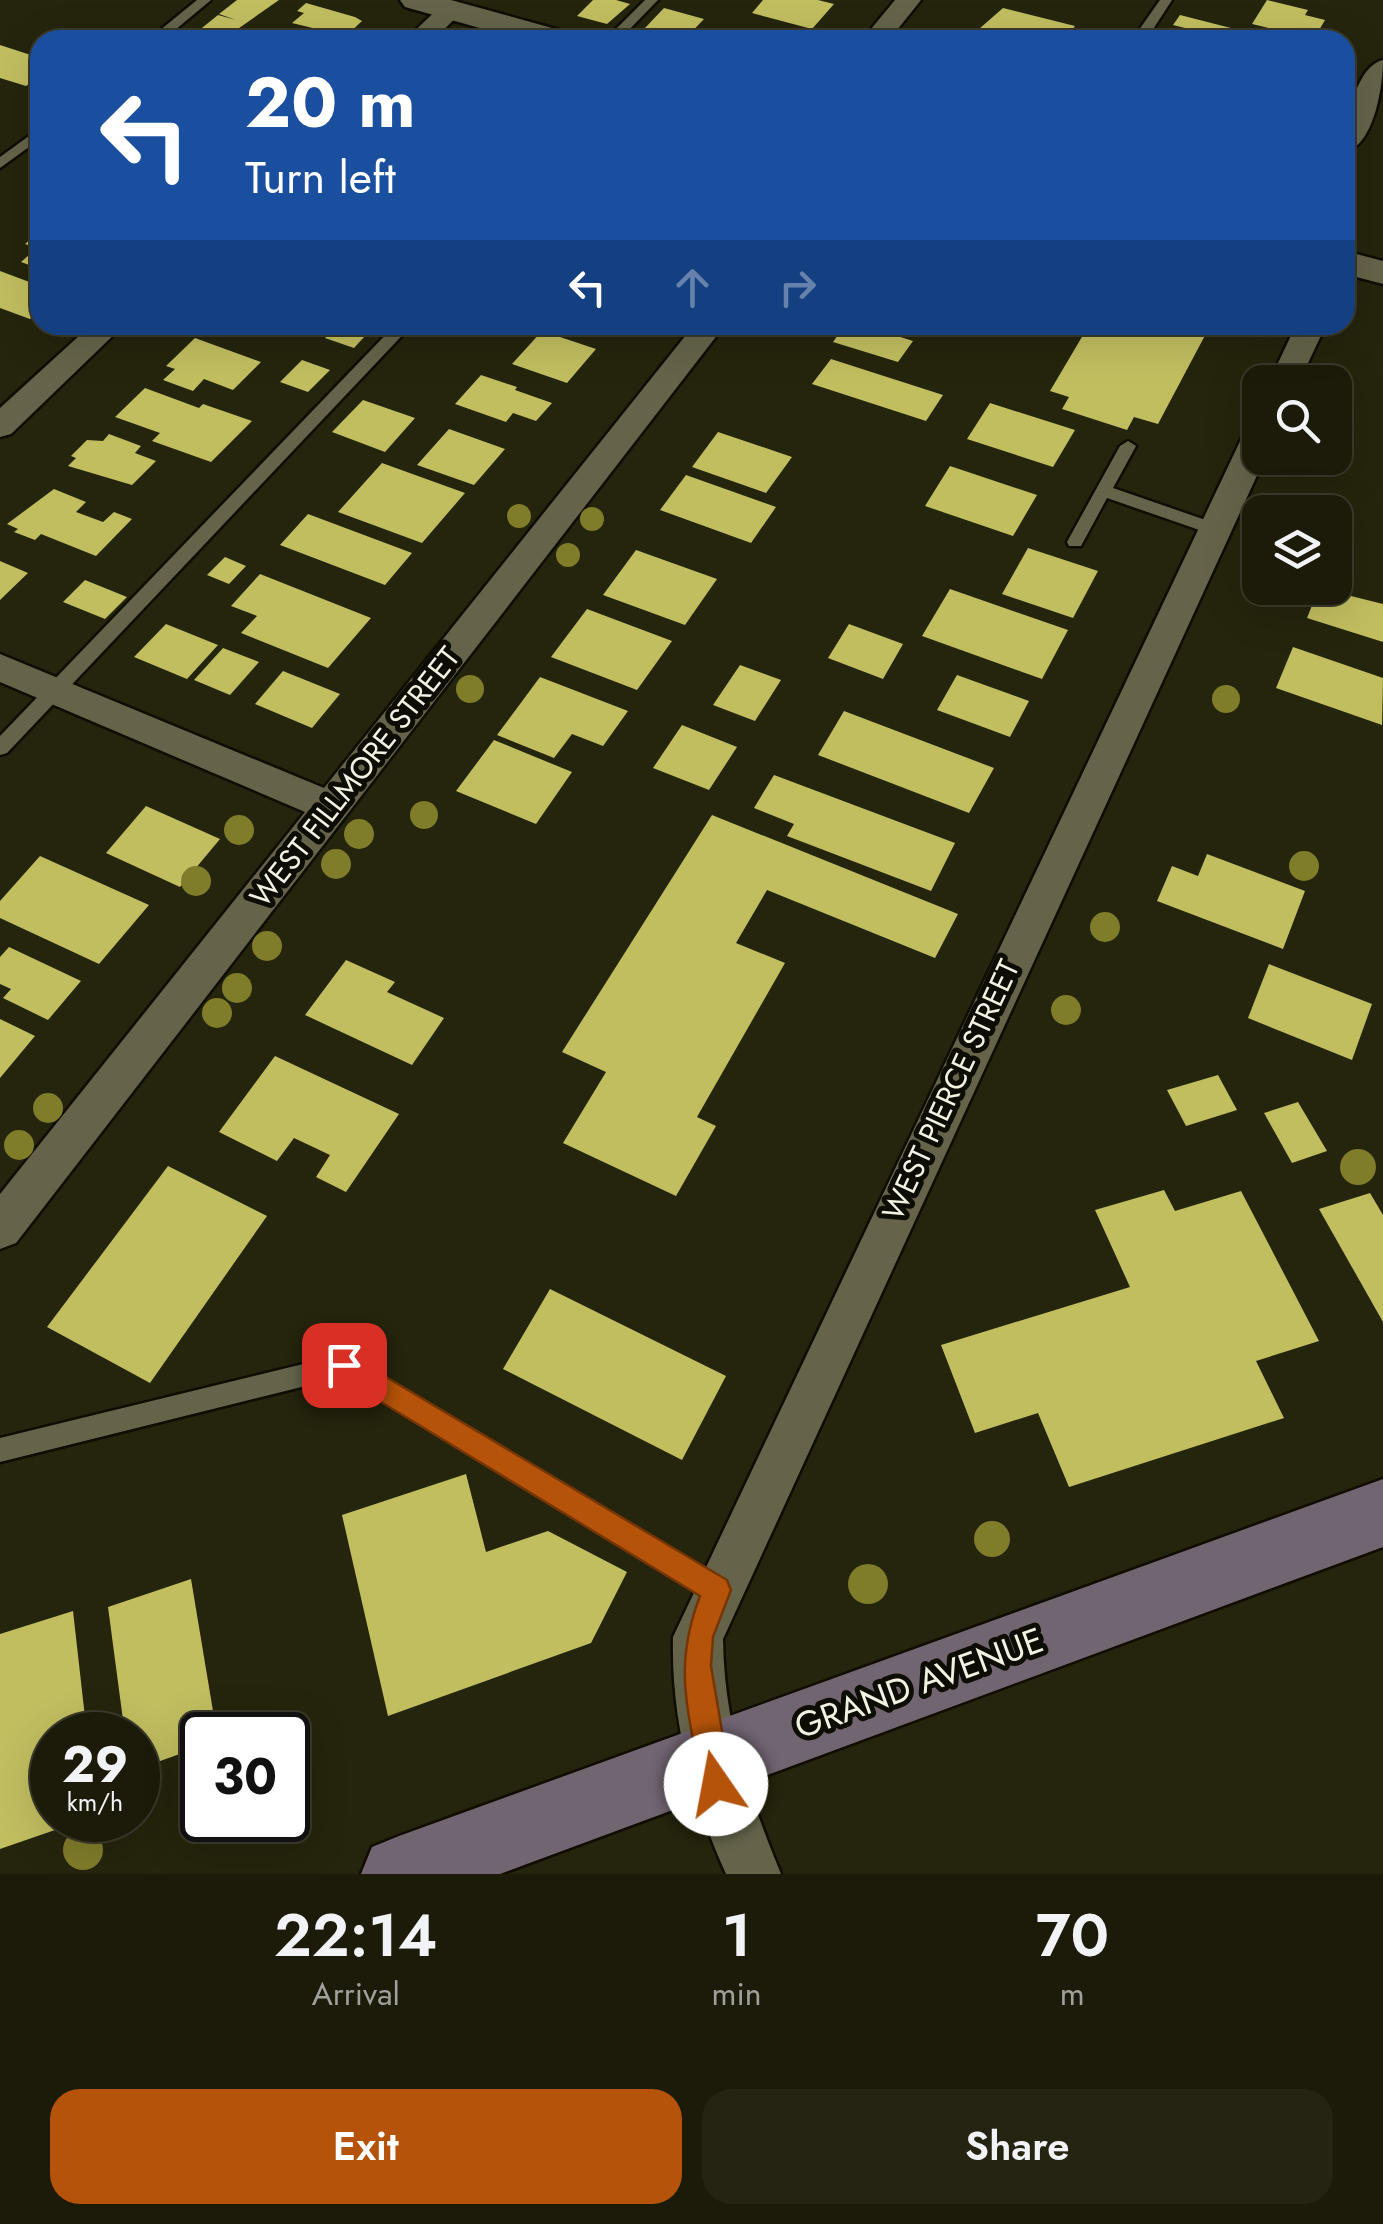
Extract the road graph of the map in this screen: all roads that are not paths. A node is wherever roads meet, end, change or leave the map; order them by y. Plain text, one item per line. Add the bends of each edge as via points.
1 (206, 0) edge
2 (416, 0) edge
3 (652, 0) edge
4 (908, 0) edge
5 (1166, 0) edge
6 (451, 10) junction
7 (168, 30) edge
8 (429, 30) edge
9 (522, 30) edge
10 (622, 30) edge
11 (883, 30) edge
12 (1146, 30) edge
13 (1383, 68) edge
14 (1355, 124) edge
15 (30, 140) edge
16 (0, 164) edge
17 (1355, 265) edge
18 (1383, 273) edge
19 (98, 335) edge
20 (394, 335) edge
21 (702, 335) edge
22 (1306, 335) edge
23 (1292, 365) edge
24 (0, 426) edge
25 (1128, 446) dead end
26 (1242, 471) edge
27 (1104, 491) junction
28 (1214, 529) junction
29 (1075, 542) dead end
30 (0, 667) edge
31 (54, 690) junction
32 (0, 748) edge
33 (331, 807) junction
34 (0, 1228) edge
35 (0, 1450) edge
36 (1383, 1513) edge
37 (716, 1590) junction
38 (709, 1761) junction
39 (399, 1874) edge
40 (754, 1874) edge

1 - 7 lane
2 - 6 street
3 - 10 lane
4 - 11 street
5 - 12 lane
6 - 8 street
6 - 9 street
13 - 14 street
15 - 16 lane
17 - 18 street
19 - 24 street
20 - 31 lane
21 - 33 street, WEST FILLMORE STREET
22 - 23 street
25 - 27 lane
26 - 28 street, WEST PIERCE STREET
27 - 28 lane
27 - 29 lane
28 - 37 street, WEST PIERCE STREET
30 - 31 street
31 - 32 lane
31 - 33 street
33 - 34 street, WEST FILLMORE STREET
35 - 37 lane via 344,1365
36 - 38 main road, GRAND AVENUE
37 - 38 street, WEST PIERCE STREET via 698,1637
38 - 39 main road, GRAND AVENUE
38 - 40 street, WEST PIERCE STREET

